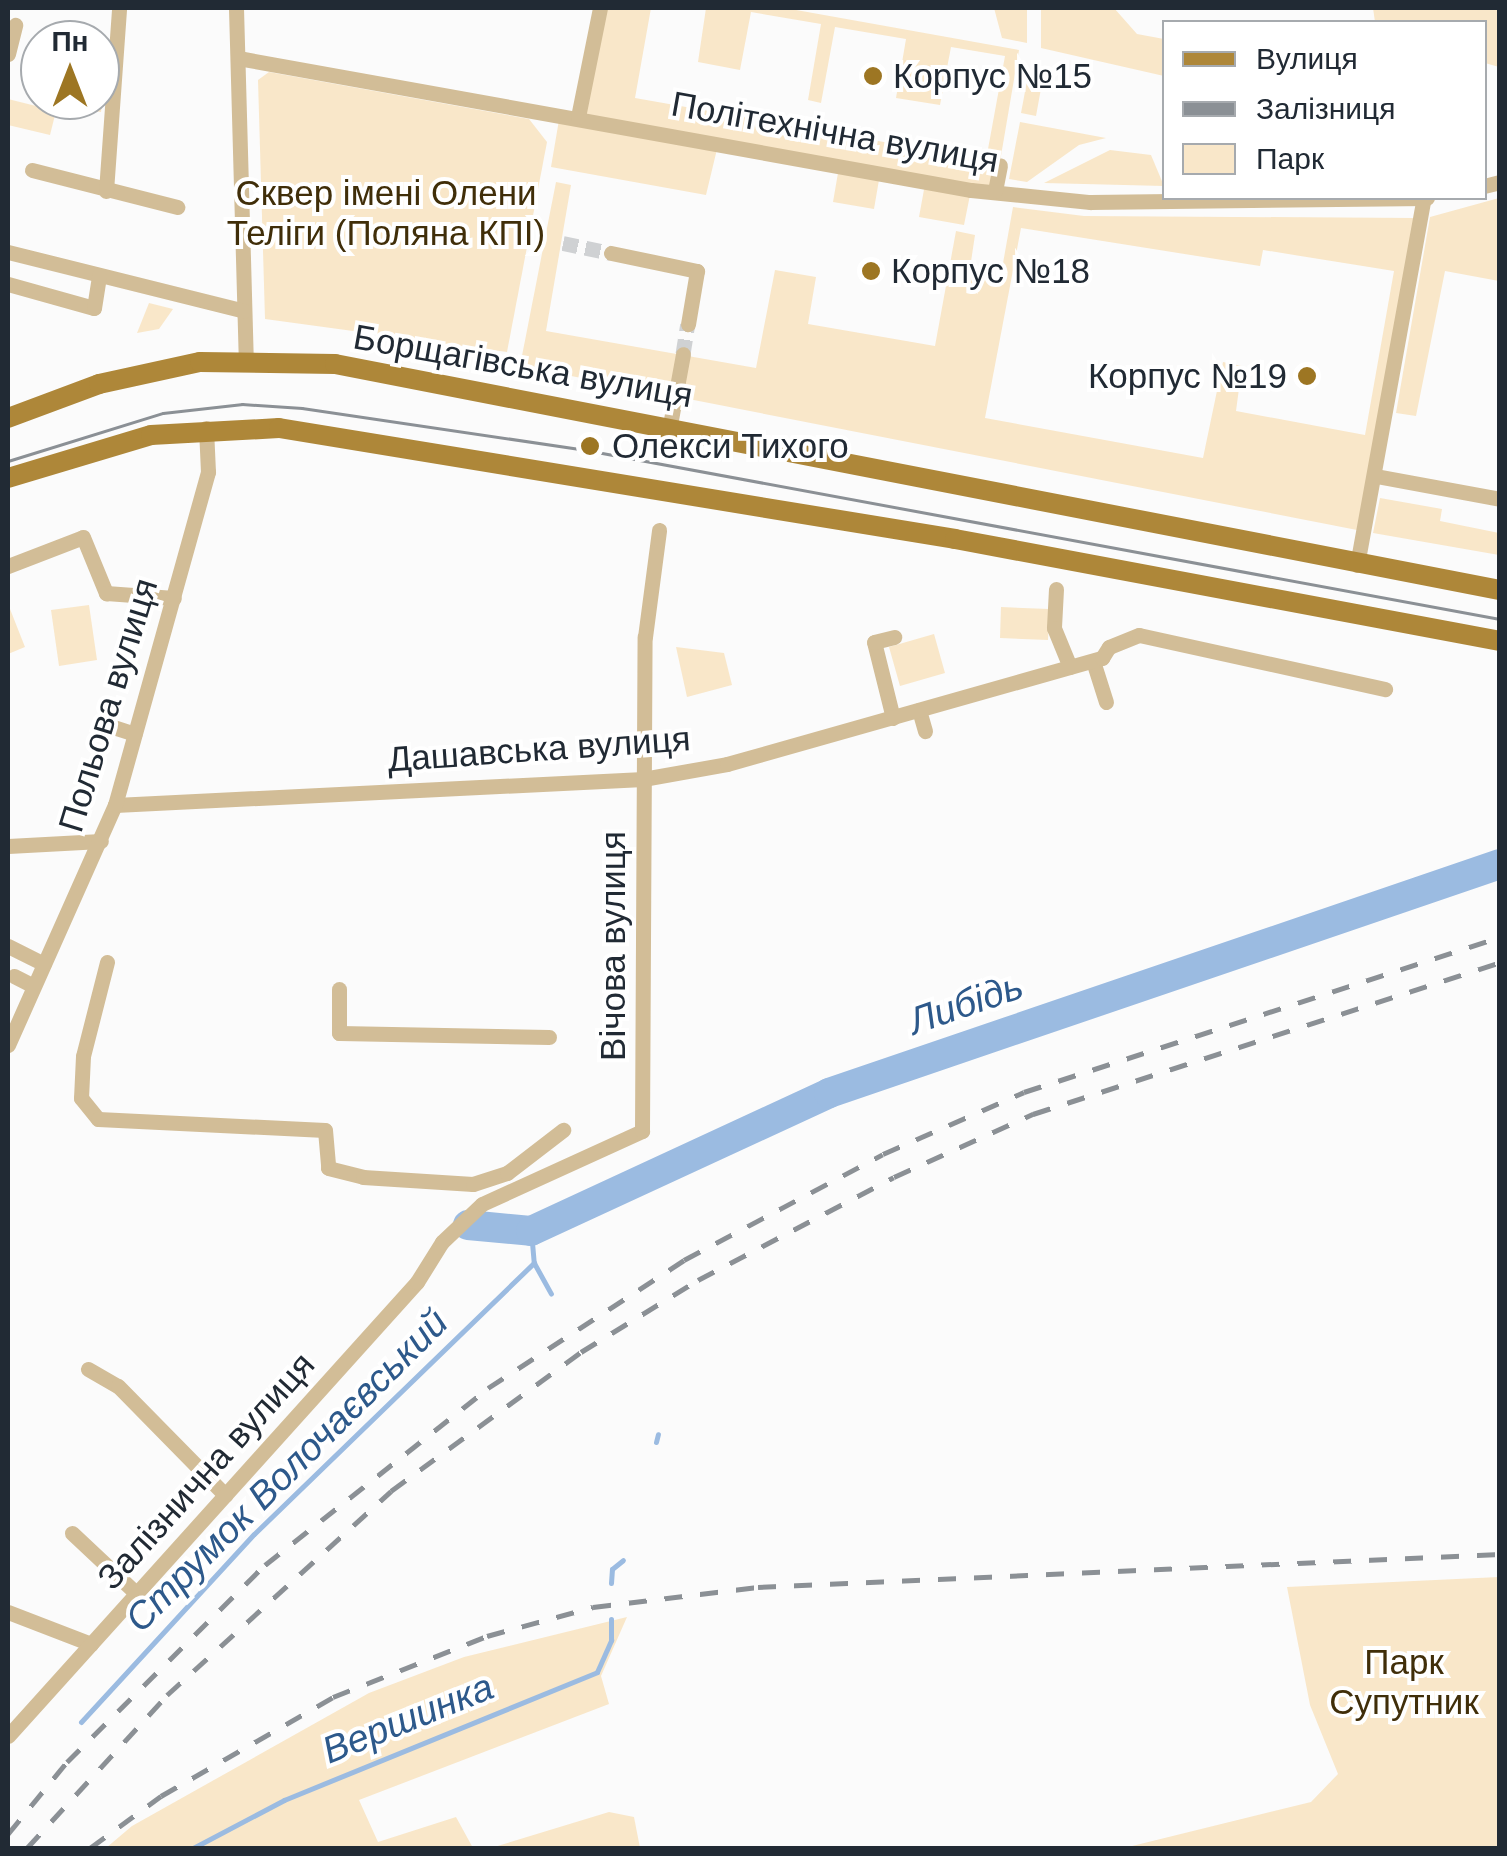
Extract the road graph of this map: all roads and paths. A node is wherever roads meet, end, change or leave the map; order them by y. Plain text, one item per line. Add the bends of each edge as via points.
1 (119, 8) edge
2 (236, 8) edge
3 (600, 8) edge
4 (14, 26) dead end
5 (8, 54) edge
6 (238, 58) junction
7 (578, 117) junction
8 (1000, 165) dead end
9 (32, 170) dead end
10 (106, 191) junction
11 (995, 192) junction
12 (1383, 200) edge
13 (1426, 200) edge
14 (177, 207) dead end
15 (8, 252) edge
16 (611, 253) tunnel mouth
17 (99, 275) junction
18 (8, 284) edge
19 (244, 311) junction
20 (688, 324) tunnel mouth
21 (683, 354) tunnel mouth
22 (246, 360) junction
23 (8, 418) edge
24 (670, 425) junction
25 (206, 428) junction
26 (1376, 476) junction
27 (8, 478) edge
28 (1500, 499) edge
29 (658, 530) dead end
30 (1357, 565) junction
31 (8, 566) edge
32 (1056, 589) dead end
33 (1500, 590) edge
34 (174, 598) junction
35 (894, 637) dead end
36 (1500, 642) edge
37 (1093, 661) junction
38 (1070, 667) junction
39 (1384, 689) dead end
40 (1106, 702) dead end
41 (919, 710) junction
42 (893, 718) junction
43 (107, 724) dead end
44 (926, 732) dead end
45 (135, 734) junction
46 (643, 778) junction
47 (115, 805) junction
48 (100, 841) junction
49 (8, 846) edge
50 (8, 946) edge
51 (107, 962) dead end
52 (44, 964) junction
53 (14, 976) dead end
54 (34, 986) junction
55 (338, 989) dead end
56 (549, 1037) dead end
57 (8, 1045) edge
58 (563, 1130) dead end
59 (442, 1242) joint
60 (88, 1370) dead end
61 (224, 1495) junction
62 (72, 1533) dead end
63 (136, 1594) junction
64 (8, 1612) edge
65 (91, 1644) junction
66 (8, 1736) edge

1 - 10 street
2 - 6 street
3 - 7 street
4 - 5 street
6 - 7 street, Політехнічна вулиця
6 - 19 street
7 - 11 street, Політехнічна вулиця
8 - 11 street
9 - 10 street
10 - 14 street
11 - 12 street, Політехнічна вулиця via 1090,202
13 - 26 street
15 - 17 street
16 - 20 street via 697,271
17 - 18 street via 94,308
17 - 19 street
19 - 22 street
21 - 24 street
22 - 23 main road, Борщагівська вулиця via 146,371
22 - 24 main road, Борщагівська вулиця via 335,364
24 - 30 main road, Борщагівська вулиця
25 - 27 main road via 94,448
25 - 34 street, Польова вулиця via 208,472
25 - 36 main road via 308,432 664,490
26 - 28 street
26 - 30 street
29 - 46 street, Вічова вулиця via 646,637
30 - 33 main road, Борщагівська вулиця
31 - 34 street via 83,537 106,594
32 - 38 street via 1054,628
34 - 45 street, Польова вулиця
35 - 42 street via 874,642
37 - 38 street, Дашавська вулиця
37 - 39 street, Дашавська вулиця via 1139,635
37 - 40 street
38 - 41 street, Дашавська вулиця
41 - 42 street, Дашавська вулиця
41 - 44 street
42 - 46 street, Дашавська вулиця via 726,764
43 - 45 street
45 - 47 street, Польова вулиця
46 - 47 street, Дашавська вулиця
46 - 59 street, Вічова вулиця via 642,1131 482,1204
47 - 48 street, Польова вулиця
48 - 49 street
48 - 52 street, Польова вулиця
50 - 52 street
51 - 58 street via 89,1020 82,1084 84,1106 98,1119 324,1130 328,1168 362,1177 473,1184 508,1173
52 - 54 street, Польова вулиця
53 - 54 street
54 - 57 street, Польова вулиця
55 - 56 street via 339,1033
59 - 61 street, Залізнична вулиця via 417,1282
60 - 61 street via 118,1386
61 - 63 street, Залізнична вулиця
62 - 63 street
63 - 65 street, Залізнична вулиця
64 - 65 street
65 - 66 street, Залізнична вулиця

